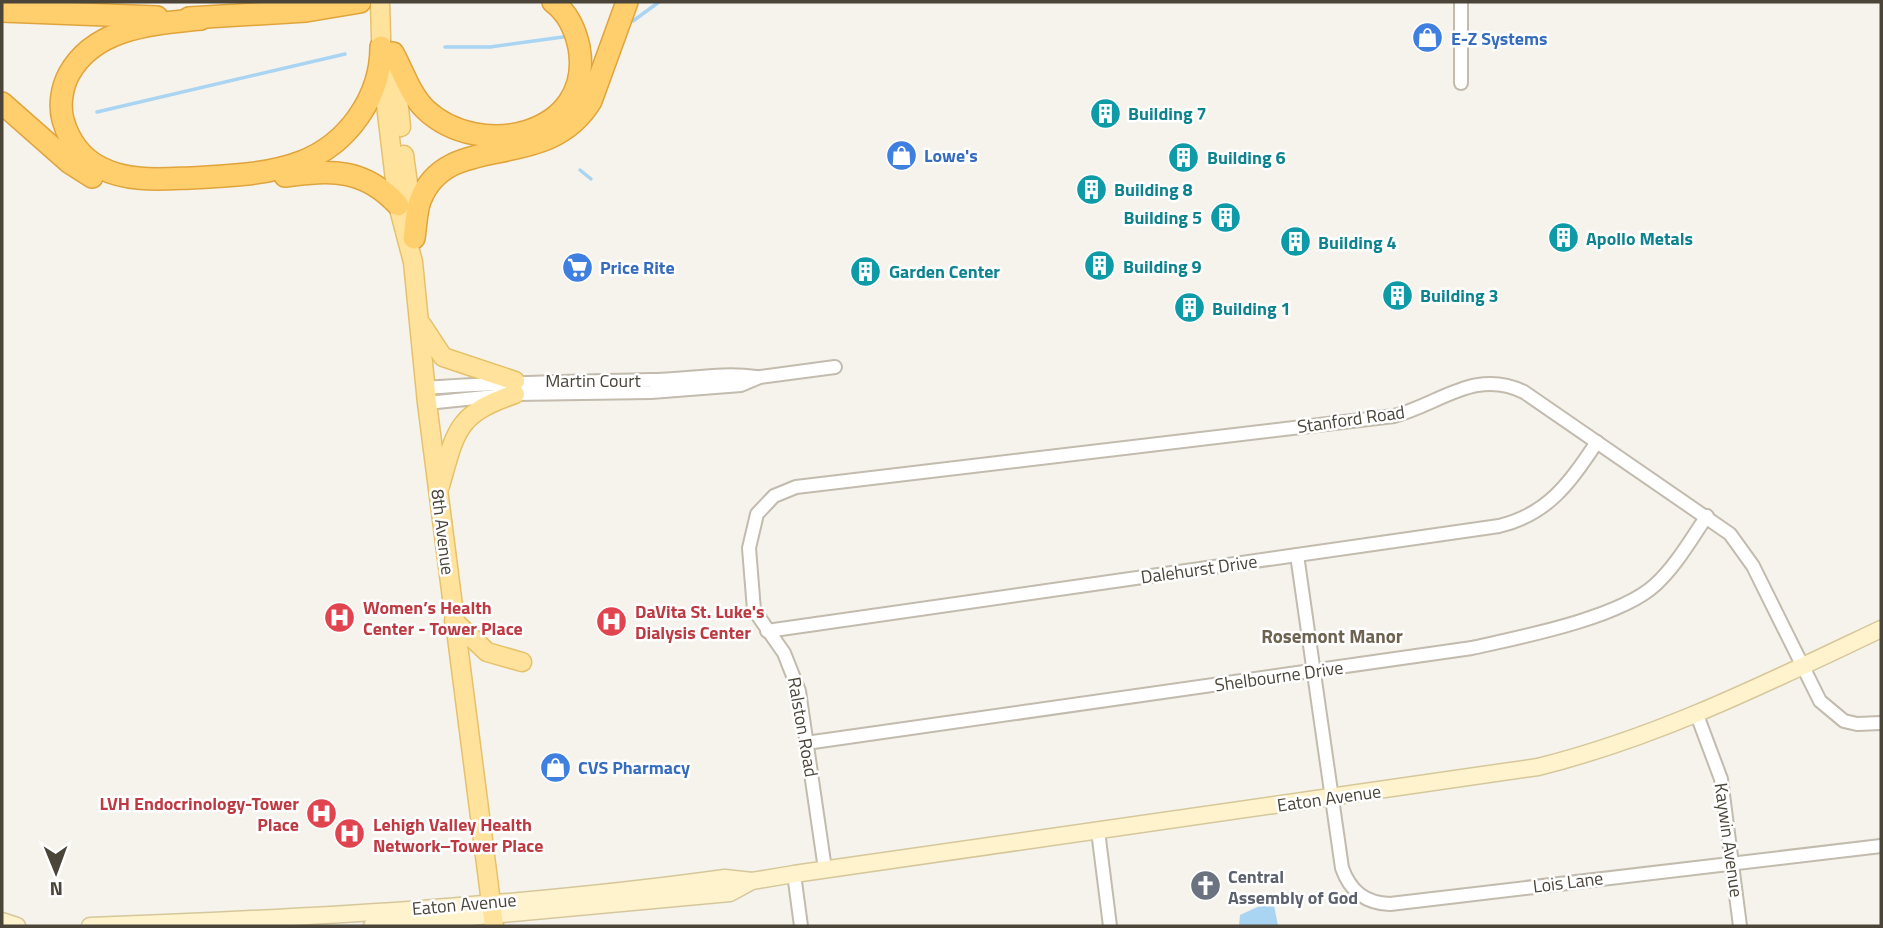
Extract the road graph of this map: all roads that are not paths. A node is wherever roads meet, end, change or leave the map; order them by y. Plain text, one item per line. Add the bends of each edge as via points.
1 (360, 2) edge
2 (380, 2) edge
3 (391, 2) edge
4 (553, 2) edge
5 (627, 2) edge
6 (1461, 2) edge
7 (2, 11) edge
8 (201, 19) junction
9 (387, 50) junction
10 (1461, 83) dead end
11 (2, 103) edge
12 (409, 220) junction
13 (419, 319) junction
14 (835, 367) dead end
15 (515, 387) junction
16 (426, 396) junction
17 (1597, 442) junction
18 (438, 492) junction
19 (757, 514) joint
20 (1707, 516) junction
21 (1297, 555) junction
22 (454, 621) junction
23 (1881, 629) edge
24 (767, 631) junction
25 (522, 662) dead end
26 (1802, 667) junction
27 (1314, 671) junction
28 (1697, 715) junction
29 (1881, 723) edge
30 (806, 743) junction
31 (1332, 798) junction
32 (1098, 831) junction
33 (1881, 846) edge
34 (1732, 862) junction
35 (825, 869) junction
36 (794, 874) junction
37 (492, 915) edge
38 (2, 921) edge
39 (17, 926) edge
40 (90, 926) edge
41 (372, 926) edge
42 (801, 926) edge
43 (1110, 926) edge
44 (1740, 926) edge

1 - 8 highway
2 - 9 main road, 8th Avenue
3 - 9 main road, 8th Avenue
4 - 9 highway via 574,27 580,53 577,83 561,113 526,132 492,136 444,124 424,108
5 - 12 highway via 591,101 578,119 527,148 487,153 450,165 437,174
6 - 10 street
7 - 8 highway
8 - 9 highway via 119,34 80,58 65,81 62,116 74,147 87,160 119,175 171,178 226,176 302,162 330,146 363,110
9 - 12 main road, 8th Avenue
11 - 12 highway via 70,163 89,176 121,187 169,192 337,172 371,181
12 - 13 main road, 8th Avenue
13 - 15 main road via 443,357
13 - 16 main road, 8th Avenue
14 - 15 street, Martin Court via 760,377 738,374
15 - 16 street, Martin Court
15 - 18 main road via 466,418 455,437
16 - 18 main road, 8th Avenue
17 - 19 street, Stanford Road via 1516,388 1477,383 1394,416 796,487 774,496
17 - 20 street, Stanford Road
17 - 21 street, Dalehurst Drive via 1561,493 1517,522
18 - 22 main road, 8th Avenue
19 - 24 street, Ralston Road via 749,548 754,610
20 - 26 street, Stanford Road via 1747,554
20 - 27 street, Shelbourne Drive via 1669,570 1633,600 1544,631 1472,649
21 - 24 street, Dalehurst Drive
21 - 27 street, Lois Lane
22 - 25 main road via 487,652
22 - 37 main road, 8th Avenue
23 - 26 street, Eaton Avenue
24 - 30 street, Ralston Road via 792,668
26 - 28 street, Eaton Avenue
26 - 29 street, Stanford Road via 1820,701 1836,717 1857,724
27 - 30 street, Shelbourne Drive
27 - 31 street, Lois Lane
28 - 31 street, Eaton Avenue via 1538,767
28 - 34 street, Kaywin Avenue via 1721,779
30 - 35 street, Ralston Road
31 - 32 street, Eaton Avenue
31 - 34 street, Lois Lane via 1346,880 1359,895 1377,904
32 - 35 street, Eaton Avenue
32 - 43 street
33 - 34 street, Lois Lane
34 - 44 street, Kaywin Avenue
35 - 36 street, Eaton Avenue
36 - 37 street, Eaton Avenue via 752,881 724,878
36 - 42 street
37 - 40 street, Eaton Avenue
37 - 41 street, Eaton Avenue
38 - 39 street

